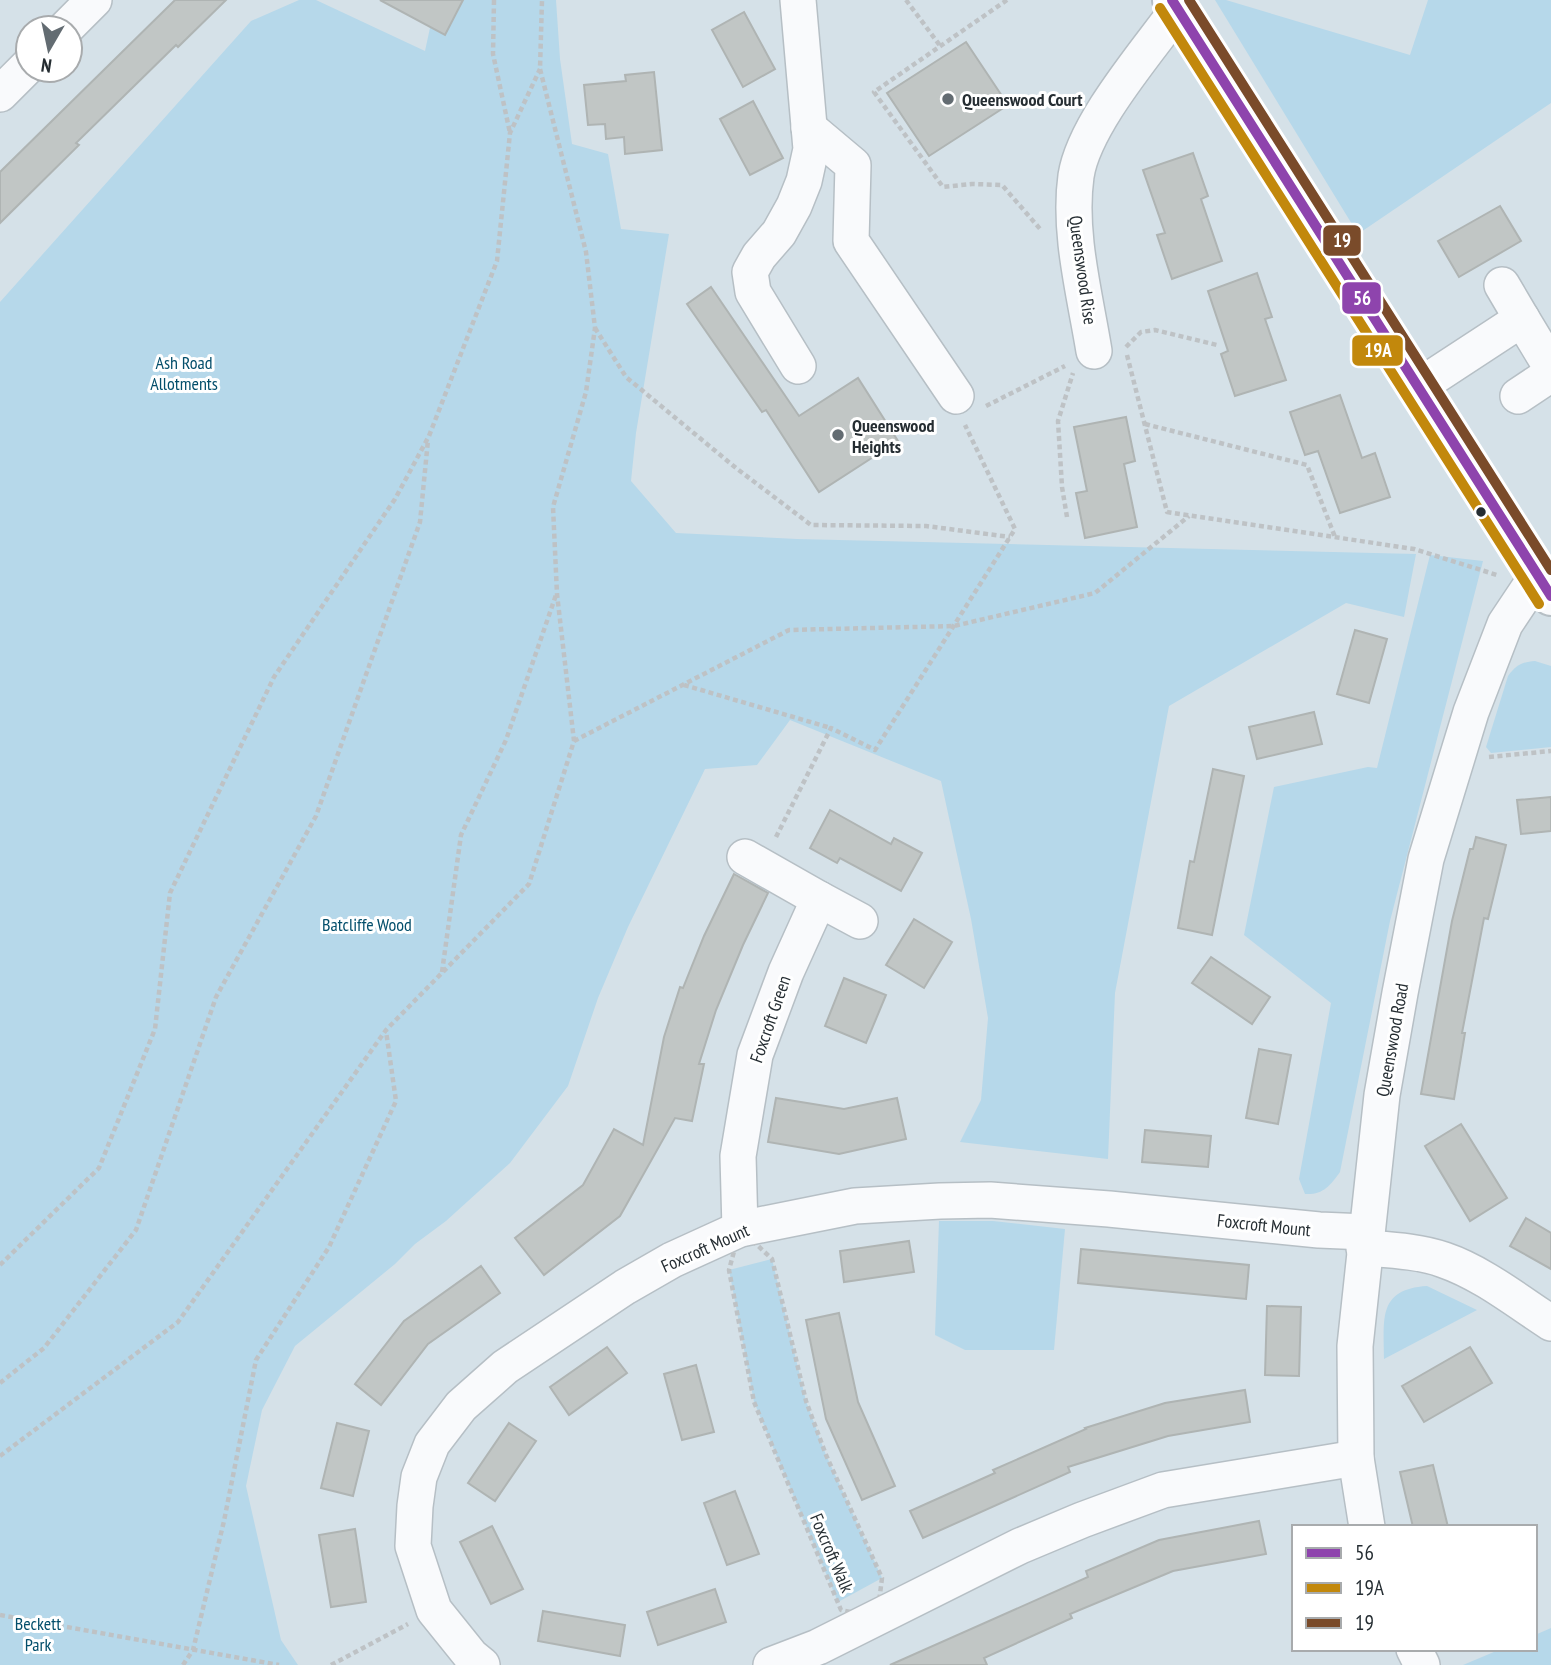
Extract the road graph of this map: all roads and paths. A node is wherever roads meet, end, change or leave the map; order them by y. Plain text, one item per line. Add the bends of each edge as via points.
1 (94, 0) edge
2 (494, 0) edge
3 (542, 0) edge
4 (798, 0) edge
5 (906, 0) edge
6 (1007, 0) edge
7 (1175, 4) edge
8 (80, 14) edge
9 (941, 47) junction
10 (540, 69) junction
11 (14, 80) edge
12 (0, 94) edge
13 (809, 128) junction
14 (510, 133) junction
15 (1075, 223) junction
16 (1502, 285) dead end
17 (1522, 319) junction
18 (595, 328) junction
19 (1217, 345) dead end
20 (1099, 353) junction
21 (798, 366) dead end
22 (1551, 367) edge
23 (1551, 374) edge
24 (1418, 387) junction
25 (1518, 396) dead end
26 (968, 407) junction
27 (1145, 424) junction
28 (429, 436) junction
29 (1189, 515) junction
30 (1068, 517) dead end
31 (1010, 537) junction
32 (1335, 537) junction
33 (1544, 586) edge
34 (557, 594) junction
35 (954, 626) junction
36 (684, 685) junction
37 (831, 728) junction
38 (575, 741) junction
39 (1551, 751) edge
40 (1456, 760) junction
41 (753, 861) joint
42 (819, 899) junction
43 (860, 921) dead end
44 (441, 974) junction
45 (386, 1030) junction
46 (740, 1229) junction
47 (1365, 1240) junction
48 (0, 1265) edge
49 (1551, 1323) edge
50 (0, 1383) edge
51 (0, 1456) edge
52 (1356, 1458) junction
53 (1367, 1525) edge
54 (434, 1610) junction
55 (0, 1615) edge
56 (877, 1618) junction
57 (193, 1650) junction
58 (183, 1665) edge
59 (279, 1665) edge
60 (331, 1665) edge
61 (482, 1665) edge
62 (771, 1665) edge

1 - 8 street
2 - 14 path via 494,54
3 - 10 path
4 - 13 street
5 - 9 path
6 - 9 path
7 - 15 street, Queenswood Rise via 1089,140 1077,174
7 - 24 street
9 - 15 path via 874,92 943,187 1002,185 1051,241
10 - 14 path
10 - 18 path via 586,253
11 - 12 street
13 - 21 street via 811,149 794,206 750,272 753,292
13 - 26 street via 853,165 851,241
14 - 28 path via 497,261
15 - 20 street, Queenswood Rise
16 - 17 street
17 - 22 street
17 - 24 street
18 - 31 path via 626,377 811,525 926,526
18 - 34 path via 586,392 553,507
19 - 20 path via 1155,330
20 - 26 path
20 - 27 path
20 - 30 path via 1059,421
23 - 25 street
24 - 33 street
26 - 31 path via 1015,529
27 - 29 path via 1167,512
27 - 32 path via 1307,465
28 - 48 path via 395,499 274,677 170,893 155,1030 99,1168
28 - 50 path via 421,522 316,816 216,997 136,1230 44,1348
29 - 32 path
29 - 35 path via 1096,593
31 - 35 path
32 - 33 path via 1414,549
33 - 40 street, Queenswood Road via 1505,624
34 - 38 path
34 - 44 path via 506,740 461,835
35 - 36 path via 789,630
35 - 37 path via 875,750
36 - 37 path
36 - 38 path
37 - 41 path
38 - 44 path via 529,884
39 - 40 path
40 - 47 street, Queenswood Road via 1426,859 1399,993 1381,1095
41 - 42 street
42 - 43 street
42 - 46 street, Foxcroft Green via 755,1055 738,1156
44 - 45 path
45 - 51 path via 178,1322
45 - 57 path via 396,1101 329,1247 256,1360
46 - 47 street, Foxcroft Mount via 855,1206 990,1200 1319,1230
46 - 54 street, Foxcroft Mount via 625,1287 505,1367 461,1406 432,1444 419,1477 415,1506 413,1546
46 - 56 path, Foxcroft Walk via 772,1259 806,1401 825,1455 882,1578
46 - 56 path, Foxcroft Walk via 729,1270 754,1402 841,1610
47 - 49 street, Foxcroft Mount via 1444,1260 1482,1278
47 - 52 street, Queenswood Road via 1355,1346
52 - 53 street, Queenswood Road
52 - 56 street via 1163,1490 1020,1546
54 - 60 path
54 - 61 street, Foxcroft Mount
55 - 57 path
56 - 62 street
57 - 58 path
57 - 59 path

